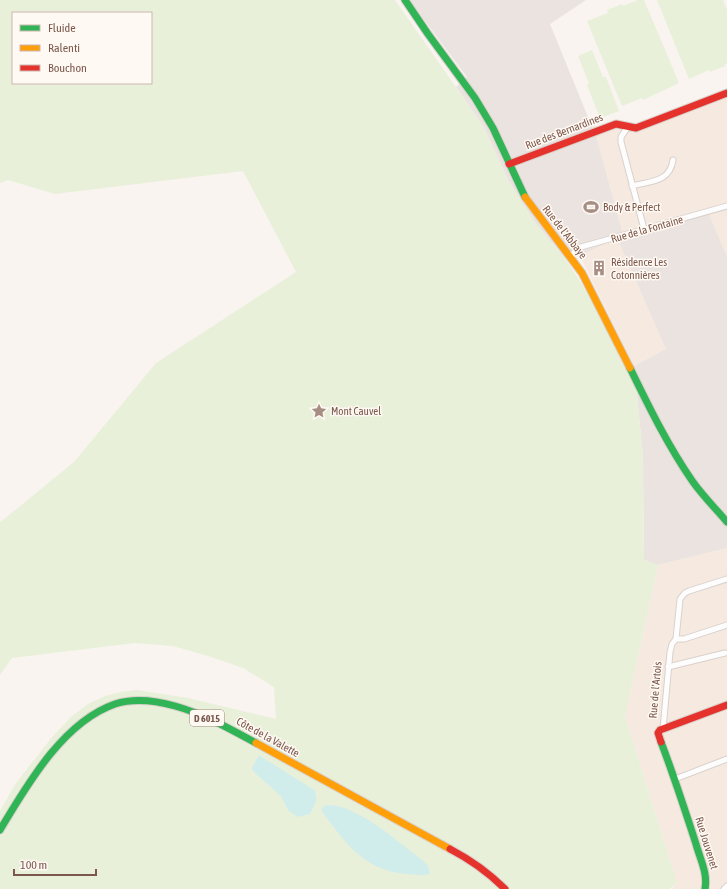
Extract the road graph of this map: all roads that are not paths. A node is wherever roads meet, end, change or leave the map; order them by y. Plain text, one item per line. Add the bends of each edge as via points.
1 (406, 0) edge
2 (727, 93) edge
3 (627, 128) junction
4 (673, 160) dead end
5 (508, 164) junction
6 (632, 186) junction
7 (727, 206) edge
8 (644, 229) junction
9 (570, 256) junction
10 (727, 522) edge
11 (727, 579) edge
12 (727, 625) edge
13 (676, 639) junction
14 (725, 653) dead end
15 (668, 667) junction
16 (727, 705) edge
17 (663, 729) junction
18 (727, 759) edge
19 (675, 779) junction
20 (684, 805) joint
21 (0, 830) edge
22 (727, 886) edge
23 (505, 889) edge
24 (705, 889) edge
25 (724, 889) edge

1 - 5 street, Rue de l'Abbaye via 475,98 493,128
2 - 3 street, Rue des Bernardines via 643,126
3 - 5 street, Rue des Bernardines via 620,123 616,124
3 - 6 street via 620,139
4 - 6 street via 672,169 664,177
5 - 9 street, Rue de l'Abbaye via 529,204
6 - 8 street
7 - 8 street, Rue de la Fontaine
8 - 9 street, Rue de la Fontaine via 582,247
9 - 10 street, Rue de l'Abbaye via 582,273 674,453 694,483
11 - 13 street, Rue de l'Artois via 689,591 682,596 679,602
12 - 13 street via 684,639
13 - 15 street, Rue de l'Artois via 670,648
14 - 15 street
15 - 17 street, Rue de l'Artois
16 - 17 street
17 - 19 street, Rue de l'Artois via 658,733
18 - 19 street
19 - 20 street, Rue de l'Artois
20 - 24 street, Rue Jouvenet via 705,870
21 - 23 street, Côte de la Valette / D 6015 via 45,762 79,726 95,714 116,704 152,702 213,720 230,729 469,859
22 - 25 street

